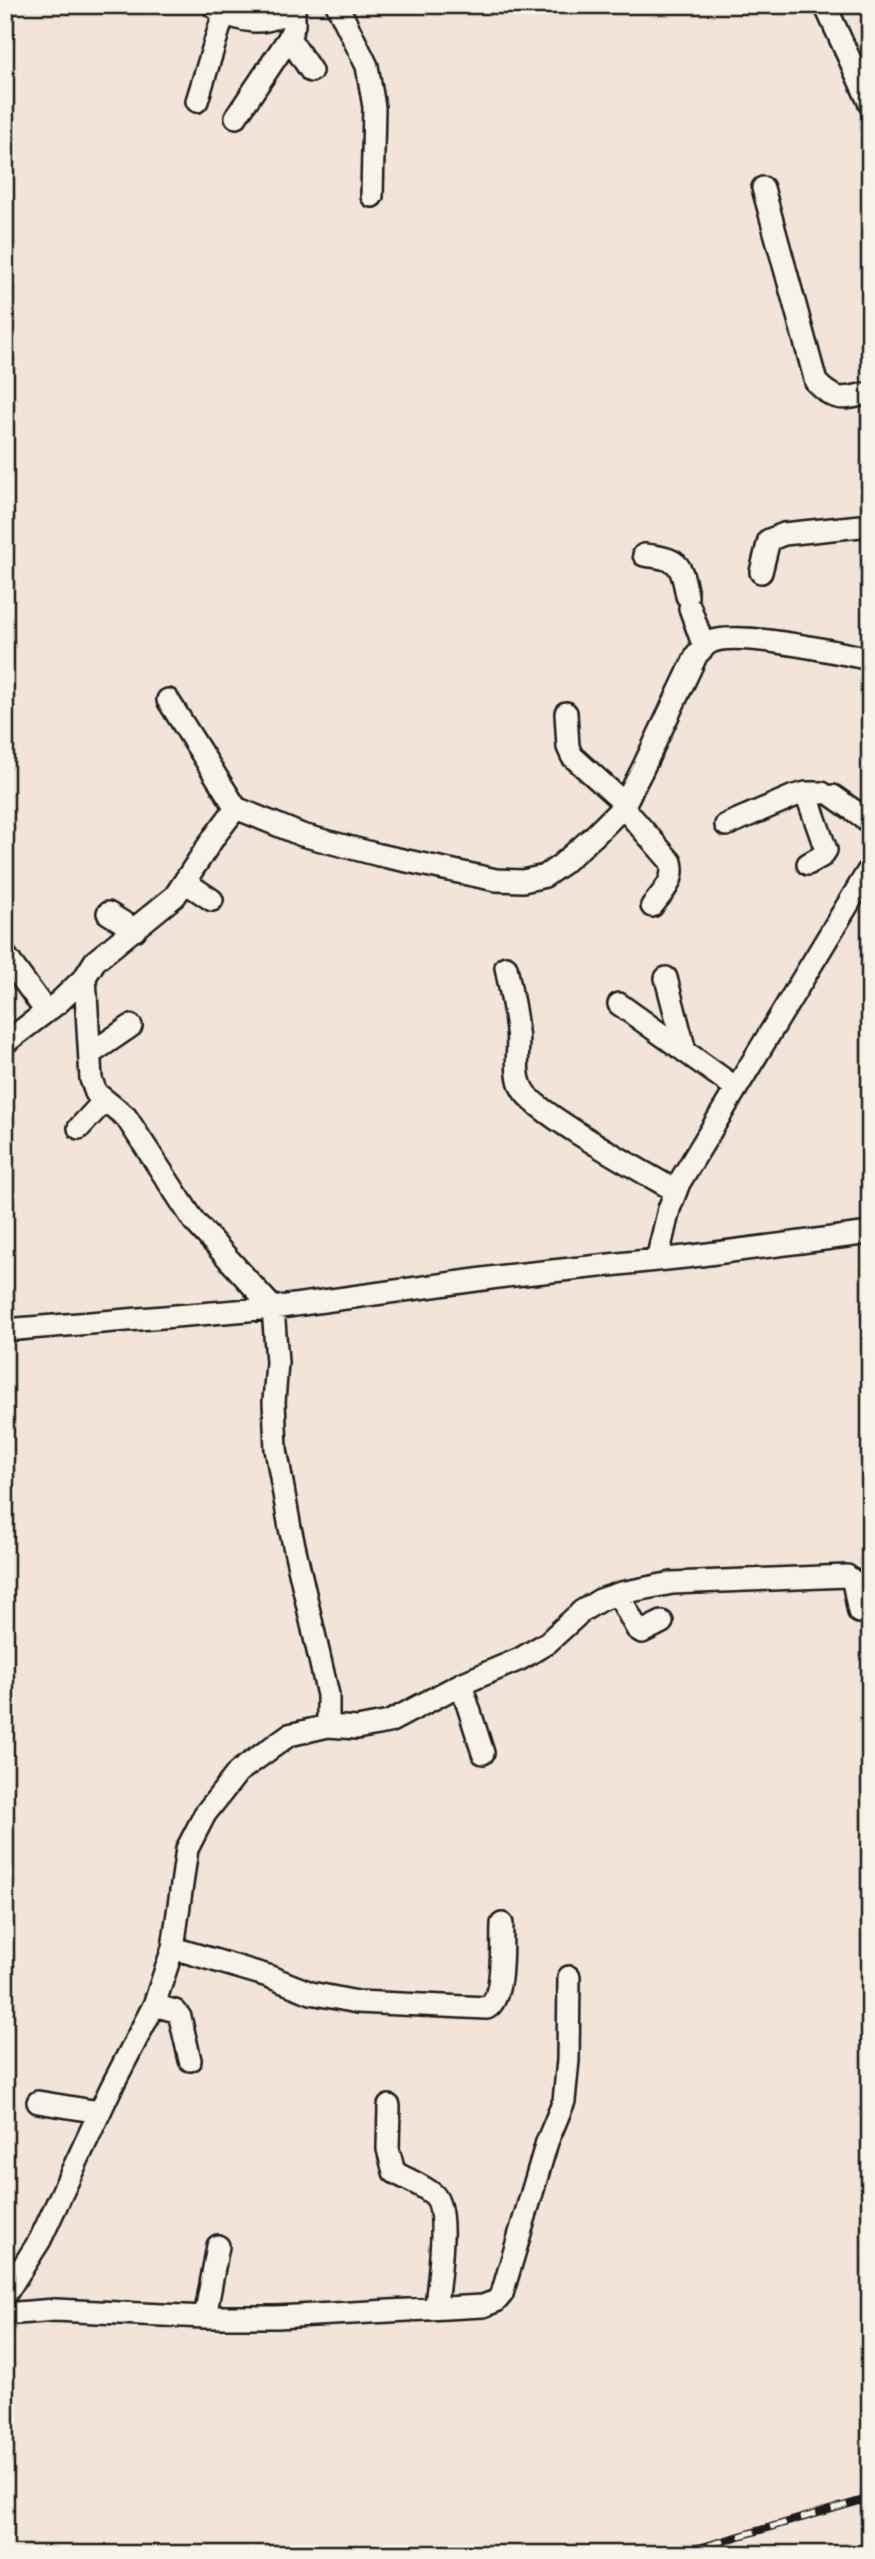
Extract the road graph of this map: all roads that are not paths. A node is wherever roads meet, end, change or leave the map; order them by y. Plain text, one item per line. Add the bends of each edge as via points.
1 (292, 5) edge
2 (337, 5) edge
3 (824, 5) edge
4 (218, 9) edge
5 (289, 38) junction
6 (311, 71) dead end
7 (197, 101) dead end
8 (870, 104) edge
9 (236, 117) dead end
10 (763, 188) dead end
11 (372, 196) dead end
12 (870, 393) edge
13 (870, 526) edge
14 (644, 555) dead end
15 (761, 572) dead end
16 (704, 647) junction
17 (870, 659) edge
18 (168, 700) dead end
19 (566, 713) dead end
20 (820, 794) junction
21 (624, 805) junction
22 (236, 808) junction
23 (870, 822) edge
24 (726, 825) dead end
25 (808, 864) dead end
26 (870, 868) edge
27 (185, 882) junction
28 (212, 900) dead end
29 (652, 906) dead end
30 (108, 913) dead end
31 (135, 930) junction
32 (5, 955) edge
33 (506, 967) dead end
34 (85, 977) junction
35 (666, 978) dead end
36 (619, 1004) dead end
37 (46, 1010) junction
38 (131, 1026) dead end
39 (5, 1043) edge
40 (685, 1051) junction
41 (90, 1054) junction
42 (736, 1088) junction
43 (105, 1100) junction
44 (79, 1128) dead end
45 (676, 1191) junction
46 (870, 1233) edge
47 (657, 1260) junction
48 (273, 1308) junction
49 (5, 1330) edge
50 (618, 1594) junction
51 (859, 1612) dead end
52 (662, 1622) dead end
53 (461, 1684) junction
54 (328, 1726) junction
55 (483, 1753) dead end
56 (502, 1924) dead end
57 (173, 1948) junction
58 (569, 1977) dead end
59 (155, 2005) junction
60 (190, 2060) dead end
61 (38, 2102) dead end
62 (389, 2106) dead end
63 (100, 2112) junction
64 (218, 2246) dead end
65 (5, 2295) edge
66 (436, 2308) junction
67 (5, 2314) edge
68 (205, 2318) junction

1 - 4 street via 270,21 230,17
1 - 5 street via 294,25
2 - 11 street via 368,66 374,107
3 - 8 street
4 - 7 street
5 - 6 street
5 - 9 street
10 - 12 street via 816,382 839,400
13 - 15 street via 784,534 769,540
14 - 16 street via 677,562
16 - 17 street via 724,638 796,644
16 - 21 street
18 - 22 street
19 - 21 street via 572,756
20 - 23 street
20 - 24 street
20 - 25 street via 826,850
21 - 22 street via 562,864 545,876 523,881 496,880 379,855 302,835
21 - 29 street via 671,862 673,878
22 - 27 street
26 - 42 street
27 - 28 street
27 - 31 street
30 - 31 street
31 - 34 street via 95,961
32 - 37 street
33 - 45 street via 517,1029 518,1074 528,1098
34 - 37 street
34 - 41 street
35 - 40 street
36 - 40 street
37 - 39 street
38 - 41 street
40 - 42 street
41 - 43 street via 91,1079 96,1093
42 - 45 street
43 - 44 street
43 - 48 street via 126,1117 194,1221
45 - 47 street
46 - 47 street
47 - 48 street
48 - 49 street
48 - 54 street via 276,1449 328,1695
50 - 51 street via 672,1583 847,1576 853,1581
50 - 52 street via 637,1629 642,1632
50 - 53 street via 582,1611 547,1643 520,1659
53 - 54 street via 388,1722 357,1728
53 - 55 street
54 - 57 street via 289,1735 237,1772 205,1814 187,1849
56 - 57 street via 498,1994 486,2008 357,2002 311,1993
57 - 59 street
58 - 66 street via 564,2101 547,2142 502,2294 483,2306
59 - 60 street via 180,2017
59 - 63 street
61 - 63 street
62 - 66 street via 388,2149 394,2172 434,2195 439,2203
63 - 65 street via 40,2240
64 - 68 street
66 - 68 street
67 - 68 street via 55,2309

